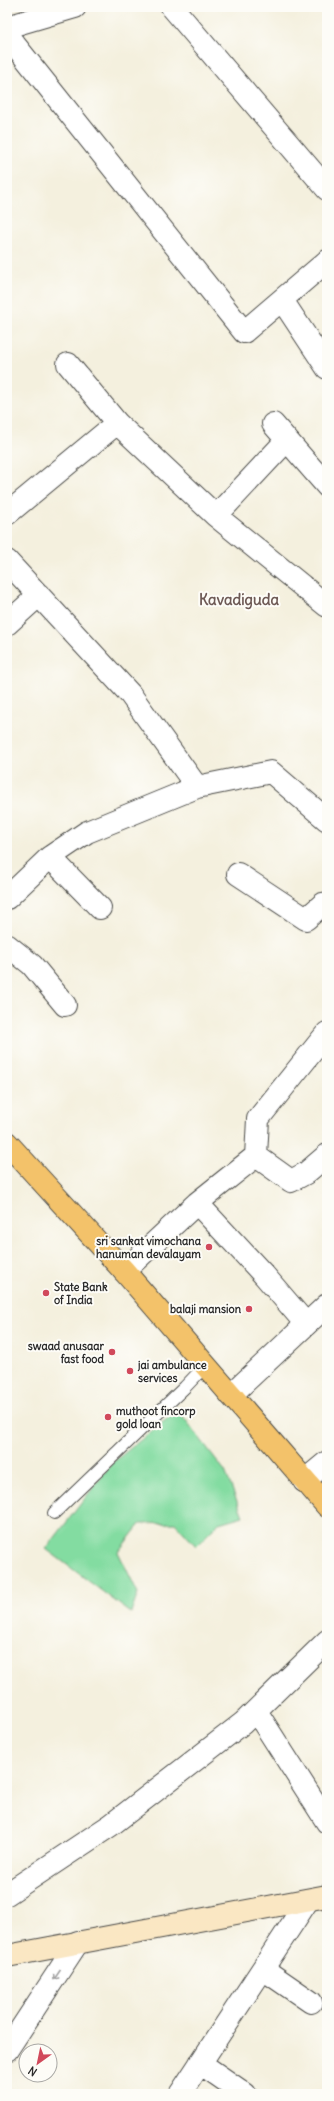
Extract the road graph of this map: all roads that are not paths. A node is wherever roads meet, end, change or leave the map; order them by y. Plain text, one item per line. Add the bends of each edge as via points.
1 (75, 7) edge
2 (172, 7) edge
3 (7, 26) edge
4 (7, 35) edge
5 (327, 190) edge
6 (327, 261) edge
7 (282, 300) junction
8 (68, 364) dead end
9 (327, 368) edge
10 (117, 423) junction
11 (273, 424) dead end
12 (286, 441) junction
13 (327, 486) edge
14 (7, 514) edge
15 (216, 516) junction
16 (7, 561) edge
17 (39, 595) junction
18 (327, 606) edge
19 (7, 624) edge
20 (197, 787) junction
21 (327, 820) edge
22 (50, 856) junction
23 (238, 874) dead end
24 (7, 898) edge
25 (327, 906) edge
26 (100, 908) dead end
27 (7, 945) edge
28 (65, 1005) dead end
29 (327, 1033) edge
30 (7, 1143) edge
31 (327, 1155) edge
32 (256, 1156) junction
33 (197, 1204) junction
34 (124, 1270) junction
35 (327, 1305) edge
36 (306, 1324) junction
37 (205, 1366) junction
38 (231, 1395) junction
39 (327, 1462) edge
40 (304, 1481) junction
41 (327, 1506) edge
42 (54, 1513) dead end
43 (327, 1641) edge
44 (256, 1711) junction
45 (327, 1822) edge
46 (7, 1894) edge
47 (318, 1898) edge
48 (78, 1942) junction
49 (7, 1956) edge
50 (263, 1968) junction
51 (311, 2002) dead end
52 (7, 2050) edge
53 (200, 2063) junction
54 (180, 2094) edge
55 (244, 2094) edge

1 - 3 street
2 - 5 street
4 - 7 street via 244,332
6 - 7 street
7 - 9 street
8 - 10 street
10 - 14 street
10 - 15 street
11 - 12 street
12 - 13 street
12 - 15 street
15 - 18 street
16 - 17 street
17 - 19 street
17 - 20 street via 130,694
20 - 21 street via 271,772
20 - 22 street via 87,832
22 - 24 street
22 - 26 street
23 - 25 street via 306,919 323,904
27 - 28 street via 32,965
29 - 32 street via 258,1119
30 - 34 main road
31 - 32 street via 306,1173 291,1181
32 - 33 street
33 - 34 street
33 - 36 street
34 - 37 main road
35 - 36 street
36 - 38 street
37 - 38 main road
37 - 42 lane
38 - 40 main road
39 - 40 street
40 - 41 main road
43 - 44 street
44 - 45 street
44 - 46 street via 111,1825
47 - 48 main road
47 - 50 street
48 - 49 main road
48 -> 52 street
50 - 51 street
50 - 53 street
53 - 54 street
53 - 55 street

